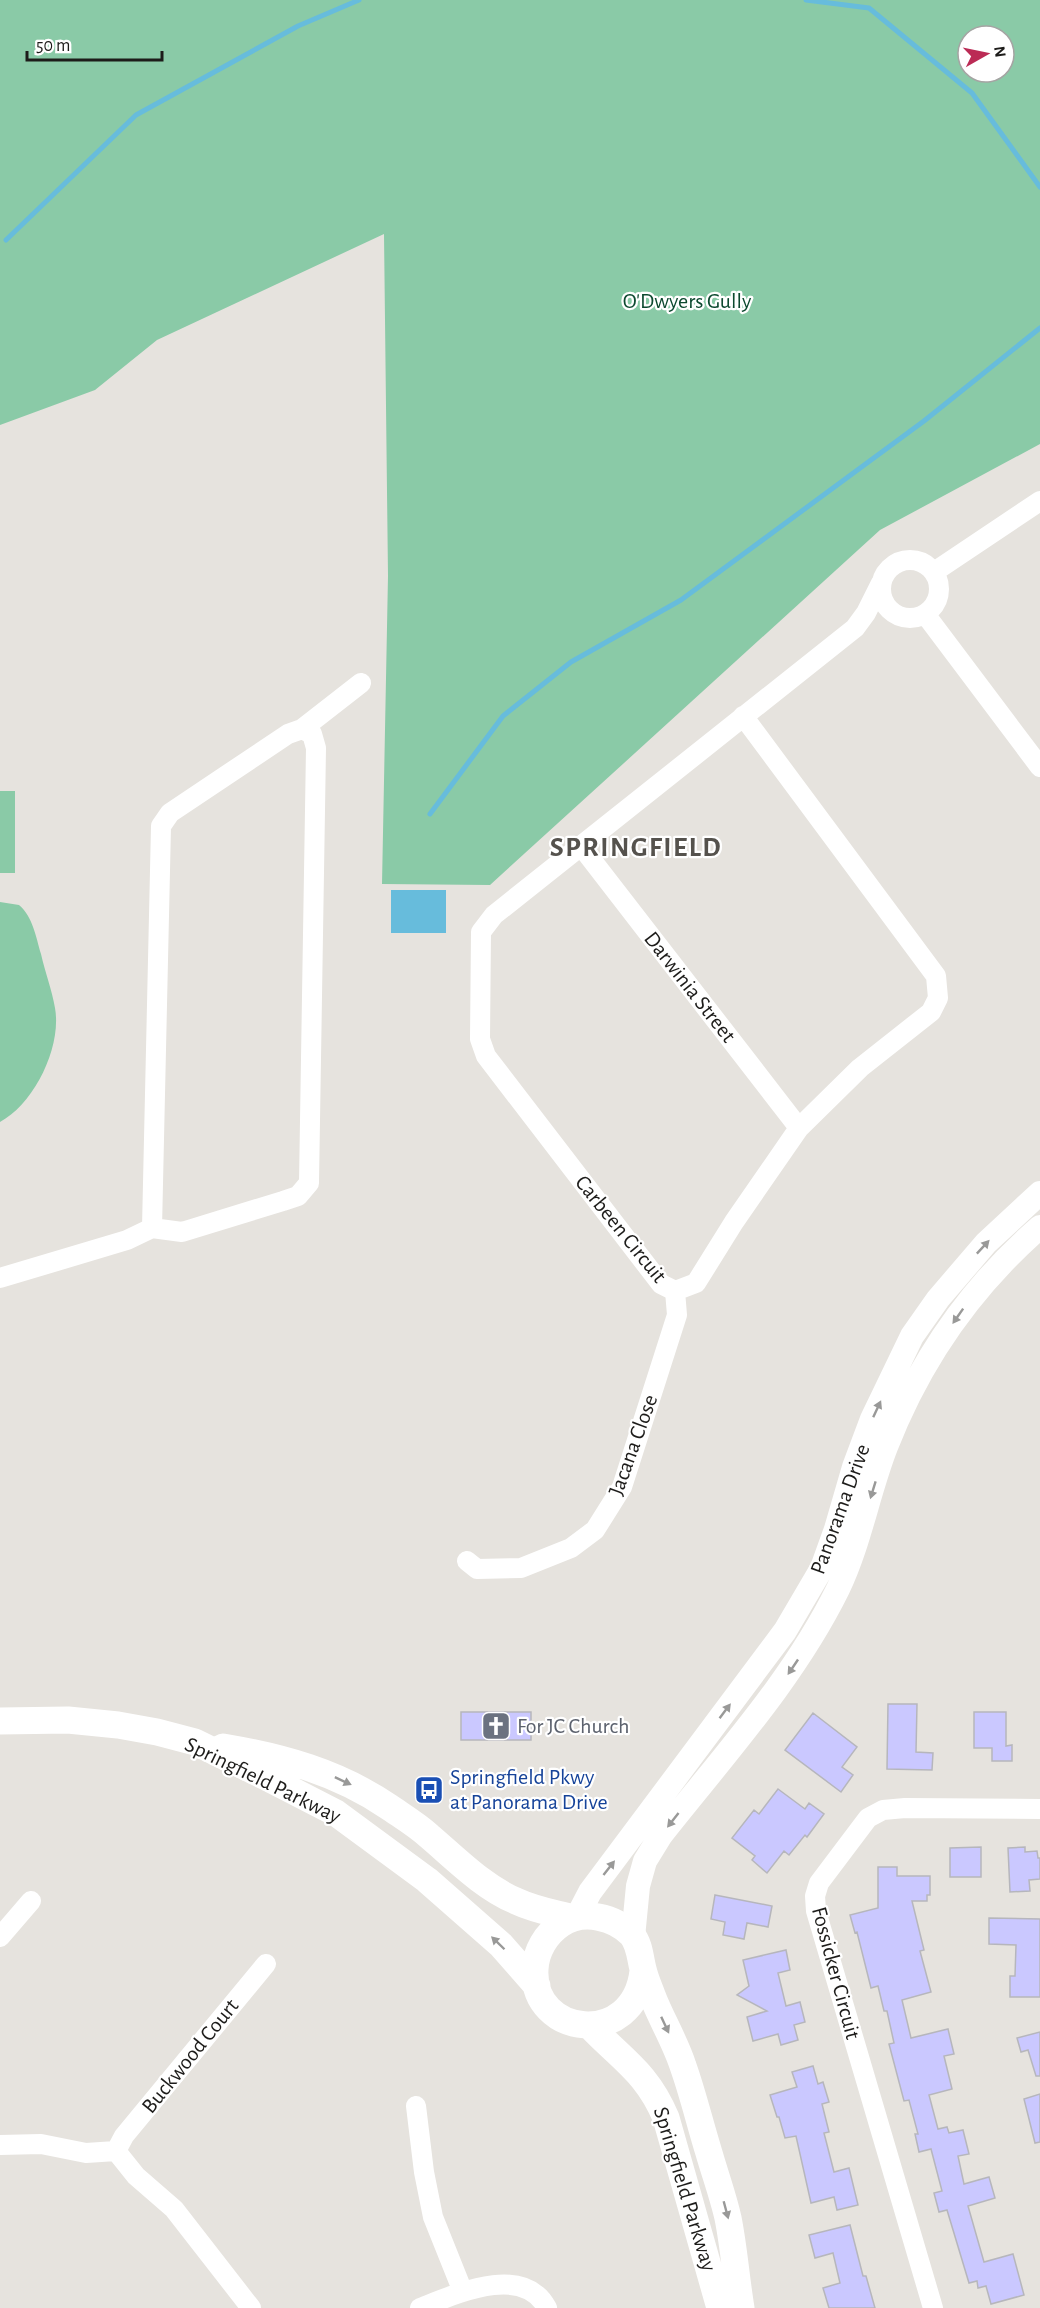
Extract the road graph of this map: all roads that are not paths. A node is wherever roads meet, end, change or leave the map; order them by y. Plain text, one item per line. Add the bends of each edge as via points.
1 (1040, 501) edge
2 (934, 572) junction
3 (881, 583) junction
4 (925, 614) junction
5 (898, 615) junction
6 (855, 628) junction
7 (361, 683) dead end
8 (743, 716) junction
9 (302, 729) junction
10 (1040, 767) edge
11 (581, 846) junction
12 (799, 1128) junction
13 (1040, 1193) edge
14 (1040, 1227) edge
15 (152, 1228) junction
16 (0, 1278) edge
17 (675, 1291) junction
18 (467, 1561) dead end
19 (0, 1721) edge
20 (195, 1742) junction
21 (1040, 1809) edge
22 (32, 1901) dead end
23 (575, 1918) junction
24 (0, 1937) edge
25 (633, 1937) junction
26 (266, 1964) dead end
27 (643, 1971) junction
28 (537, 1986) junction
29 (589, 2025) junction
30 (416, 2106) dead end
31 (0, 2145) edge
32 (116, 2151) junction
33 (463, 2292) junction
34 (251, 2308) edge
35 (420, 2308) edge
36 (547, 2308) edge
37 (720, 2308) edge
38 (741, 2308) edge
39 (933, 2308) edge

1 - 2 street
2 - 3 street via 909,559 899,561 890,566
2 - 4 street via 939,591
3 - 5 street via 884,603
3 - 6 street, Carbeen Circuit
4 - 5 street via 907,618
4 - 10 street
5 - 6 street, Carbeen Circuit
6 - 8 street, Carbeen Circuit
7 - 9 street
8 - 11 street, Carbeen Circuit
8 - 12 street, Carbeen Circuit via 936,976 938,998 931,1012 860,1068
9 - 15 street via 288,734 170,813 160,826
9 - 15 street via 312,734 316,748 309,1183 298,1196 182,1232
11 - 12 street, Darwinia Street
11 - 17 street, Carbeen Circuit via 494,915 481,932 480,1039 486,1056 661,1284
12 - 17 street, Carbeen Circuit via 696,1283
23 -> 13 street, Panorama Drive via 590,1892 785,1631 822,1568 872,1419 912,1336 986,1243
14 -> 25 street, Panorama Drive via 991,1273 927,1361 886,1448 839,1586 791,1670 661,1834 645,1861 638,1886
15 - 16 street via 127,1240
17 - 18 street, Jacana Close via 677,1315 622,1487 595,1530 571,1548 521,1569 477,1569
19 - 20 main road, Springfield Parkway via 68,1720 118,1725
20 -> 23 main road via 268,1755 320,1770 386,1805 514,1901
28 -> 20 main road, Springfield Parkway via 501,1945 451,1901 336,1813
21 - 39 street, Fossicker Circuit via 882,1810 868,1818 819,1883 814,1896
22 - 24 street
23 - 25 main road via 603,1917
23 - 28 main road via 562,1923 541,1946 535,1971
25 - 27 main road
26 - 32 street, Buckwood Court via 124,2136
27 - 29 main road via 641,1988 630,2007 605,2024
27 -> 38 main road via 683,2064 718,2183 729,2225
28 - 29 main road via 550,2010 562,2019
29 - 37 main road, Springfield Parkway via 628,2060 658,2098
30 - 33 street via 430,2206
31 - 32 street via 41,2144 86,2153
32 - 34 street via 136,2176 174,2209
33 - 35 street
33 - 36 street via 493,2285 521,2285

